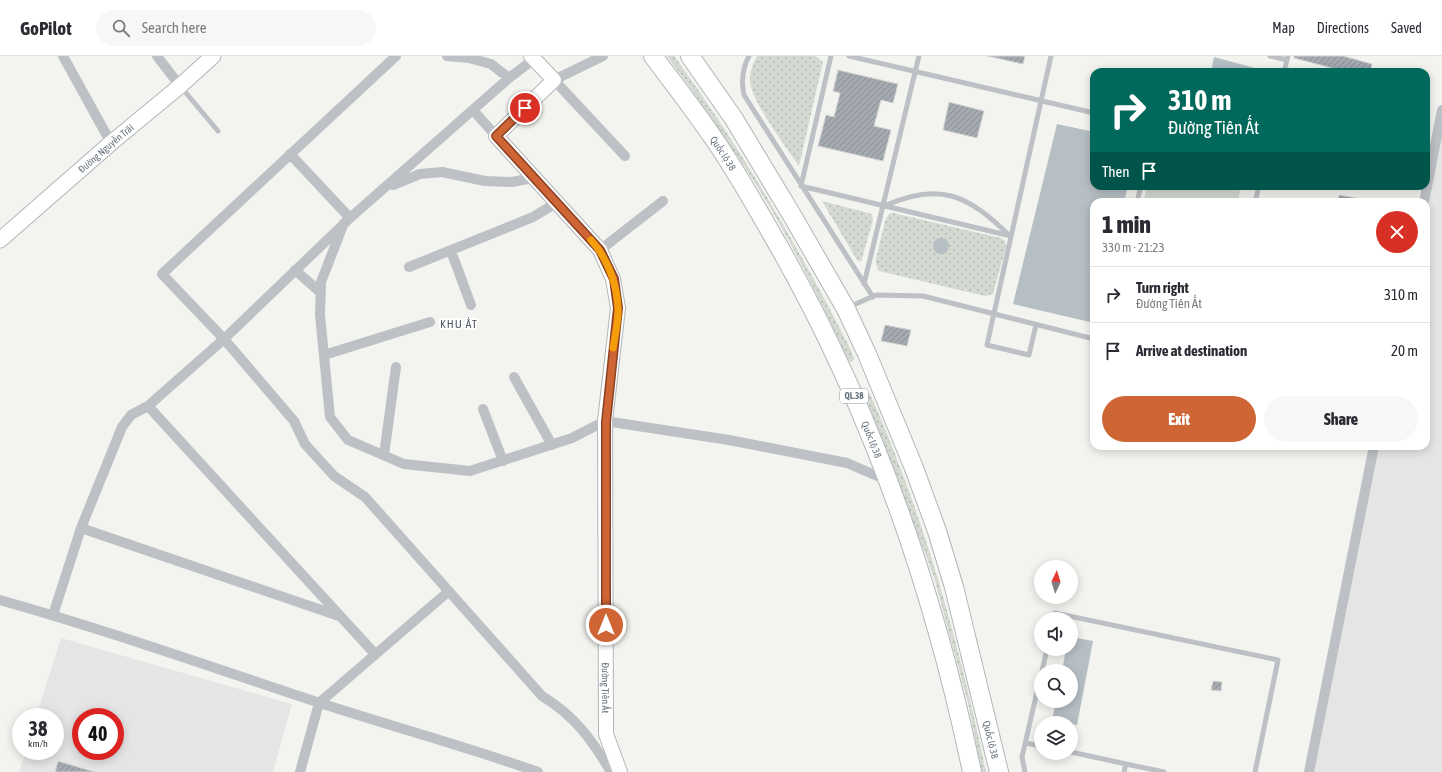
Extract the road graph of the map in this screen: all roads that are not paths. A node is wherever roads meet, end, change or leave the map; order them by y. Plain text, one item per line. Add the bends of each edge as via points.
1 (63, 56) edge
2 (157, 56) edge
3 (213, 56) edge
4 (396, 56) edge
5 (447, 56) edge
6 (603, 56) edge
7 (653, 56) edge
8 (690, 56) edge
9 (749, 56) edge
10 (831, 56) edge
11 (849, 56) edge
12 (919, 56) edge
13 (1051, 56) edge
14 (1270, 56) edge
15 (532, 58) edge
16 (1287, 58) edge
17 (1285, 68) edge
18 (916, 71) junction
19 (509, 78) junction
20 (554, 80) junction
21 (180, 86) junction
22 (1041, 101) junction
23 (473, 110) junction
24 (1442, 110) edge
25 (1090, 112) edge
26 (218, 131) dead end
27 (496, 136) junction
28 (111, 143) junction
29 (290, 154) junction
30 (625, 156) dead end
31 (1430, 171) edge
32 (533, 178) junction
33 (801, 186) junction
34 (385, 188) junction
35 (663, 201) dead end
36 (556, 203) junction
37 (883, 206) junction
38 (347, 220) junction
39 (1011, 236) junction
40 (0, 240) edge
41 (600, 250) junction
42 (451, 251) junction
43 (409, 267) dead end
44 (295, 270) junction
45 (864, 284) junction
46 (320, 292) junction
47 (873, 296) junction
48 (471, 305) dead end
49 (846, 309) junction
50 (994, 314) junction
51 (430, 322) dead end
52 (1036, 324) junction
53 (1090, 337) edge
54 (224, 339) junction
55 (324, 355) junction
56 (396, 367) dead end
57 (874, 373) junction
58 (514, 377) dead end
59 (848, 383) junction
60 (148, 406) junction
61 (483, 410) dead end
62 (606, 422) junction
63 (552, 445) junction
64 (1373, 450) edge
65 (384, 455) junction
66 (503, 461) junction
67 (889, 481) junction
68 (81, 528) junction
69 (449, 591) junction
70 (0, 600) edge
71 (53, 615) junction
72 (341, 616) junction
73 (1078, 618) edge
74 (375, 654) junction
75 (319, 703) junction
76 (1034, 706) edge
77 (1026, 743) junction
78 (1034, 745) edge
79 (1078, 754) edge
80 (1126, 764) junction
81 (300, 772) edge
82 (538, 772) edge
83 (611, 772) edge
84 (620, 772) edge
85 (972, 772) edge
86 (999, 772) edge
87 (1025, 772) edge
88 (1124, 772) edge
89 (1164, 772) edge
90 (1255, 772) edge
91 (1309, 772) edge

1 - 28 street
2 - 21 street
3 - 21 main road, Đường Nguyễn Trãi
4 - 29 street
5 - 19 street via 491,64
6 - 20 street
7 - 59 highway, Quốc lộ 38 / QL.38 via 715,140 743,184 799,280
8 - 49 highway, Quốc lộ 38 / QL.38 via 734,119
9 - 33 lane via 742,74 744,95
10 - 33 lane
11 - 18 lane
12 - 18 lane
13 - 22 lane
14 - 16 lane
15 - 19 street
15 - 20 street
16 - 17 lane
18 - 22 lane
18 - 37 lane
19 - 23 street
20 - 27 street
20 - 30 street
21 - 26 lane
21 - 28 main road, Đường Nguyễn Trãi
22 - 25 lane
22 - 39 lane
23 - 27 street
23 - 34 street
24 - 31 street
27 - 32 street, Đường Tiên Ất
28 - 40 main road, Đường Nguyễn Trãi
29 - 38 street
29 - 54 street via 162,274
32 - 34 street via 512,182 485,182 442,172 420,174
32 - 36 street, Đường Tiên Ất
33 - 37 lane
33 - 45 lane
34 - 38 street
35 - 41 street
36 - 41 street, Đường Tiên Ất
36 - 42 street via 533,217
37 - 39 lane
37 - 39 lane via 913,195 950,195 976,206
37 - 45 lane
38 - 44 street
38 - 46 street via 321,282
39 - 50 lane
41 - 62 street, Đường Tiên Ất via 614,279 618,308
42 - 43 street
42 - 48 street
44 - 46 street
44 - 54 street
45 - 47 lane
46 - 55 street
47 - 49 lane
47 - 50 lane via 923,296
49 - 57 highway, Quốc lộ 38 / QL.38
50 - 52 lane
50 - 52 lane via 987,345 1029,355
51 - 55 street
52 - 53 lane
54 - 60 street
54 - 69 street via 294,421 305,444 334,476 365,497
55 - 65 street via 330,416 348,440
56 - 65 street
57 - 59 highway
57 - 86 highway, Quốc lộ 38 / QL.38 via 914,468 937,532 954,587
58 - 63 street
59 - 67 highway, Quốc lộ 38 / QL.38
60 - 68 street via 131,415 122,427
60 - 72 street
61 - 66 street
62 - 63 street
62 - 67 street via 729,440 847,463
62 - 84 street, Đường Tiên Ất via 606,734
63 - 66 street
64 - 91 street
65 - 66 street via 404,464 470,471
67 - 85 highway, Quốc lộ 38 / QL.38 via 931,604
68 - 71 street
68 - 72 street
69 - 74 street
69 - 83 street via 542,696 561,707 593,741
70 - 71 street
71 - 75 street
72 - 74 street
73 - 90 lane via 1278,660
74 - 75 street
75 - 81 street
75 - 82 street
76 - 77 lane
77 - 78 lane
77 - 87 lane via 1022,757
79 - 80 lane
80 - 88 lane
80 - 89 lane

